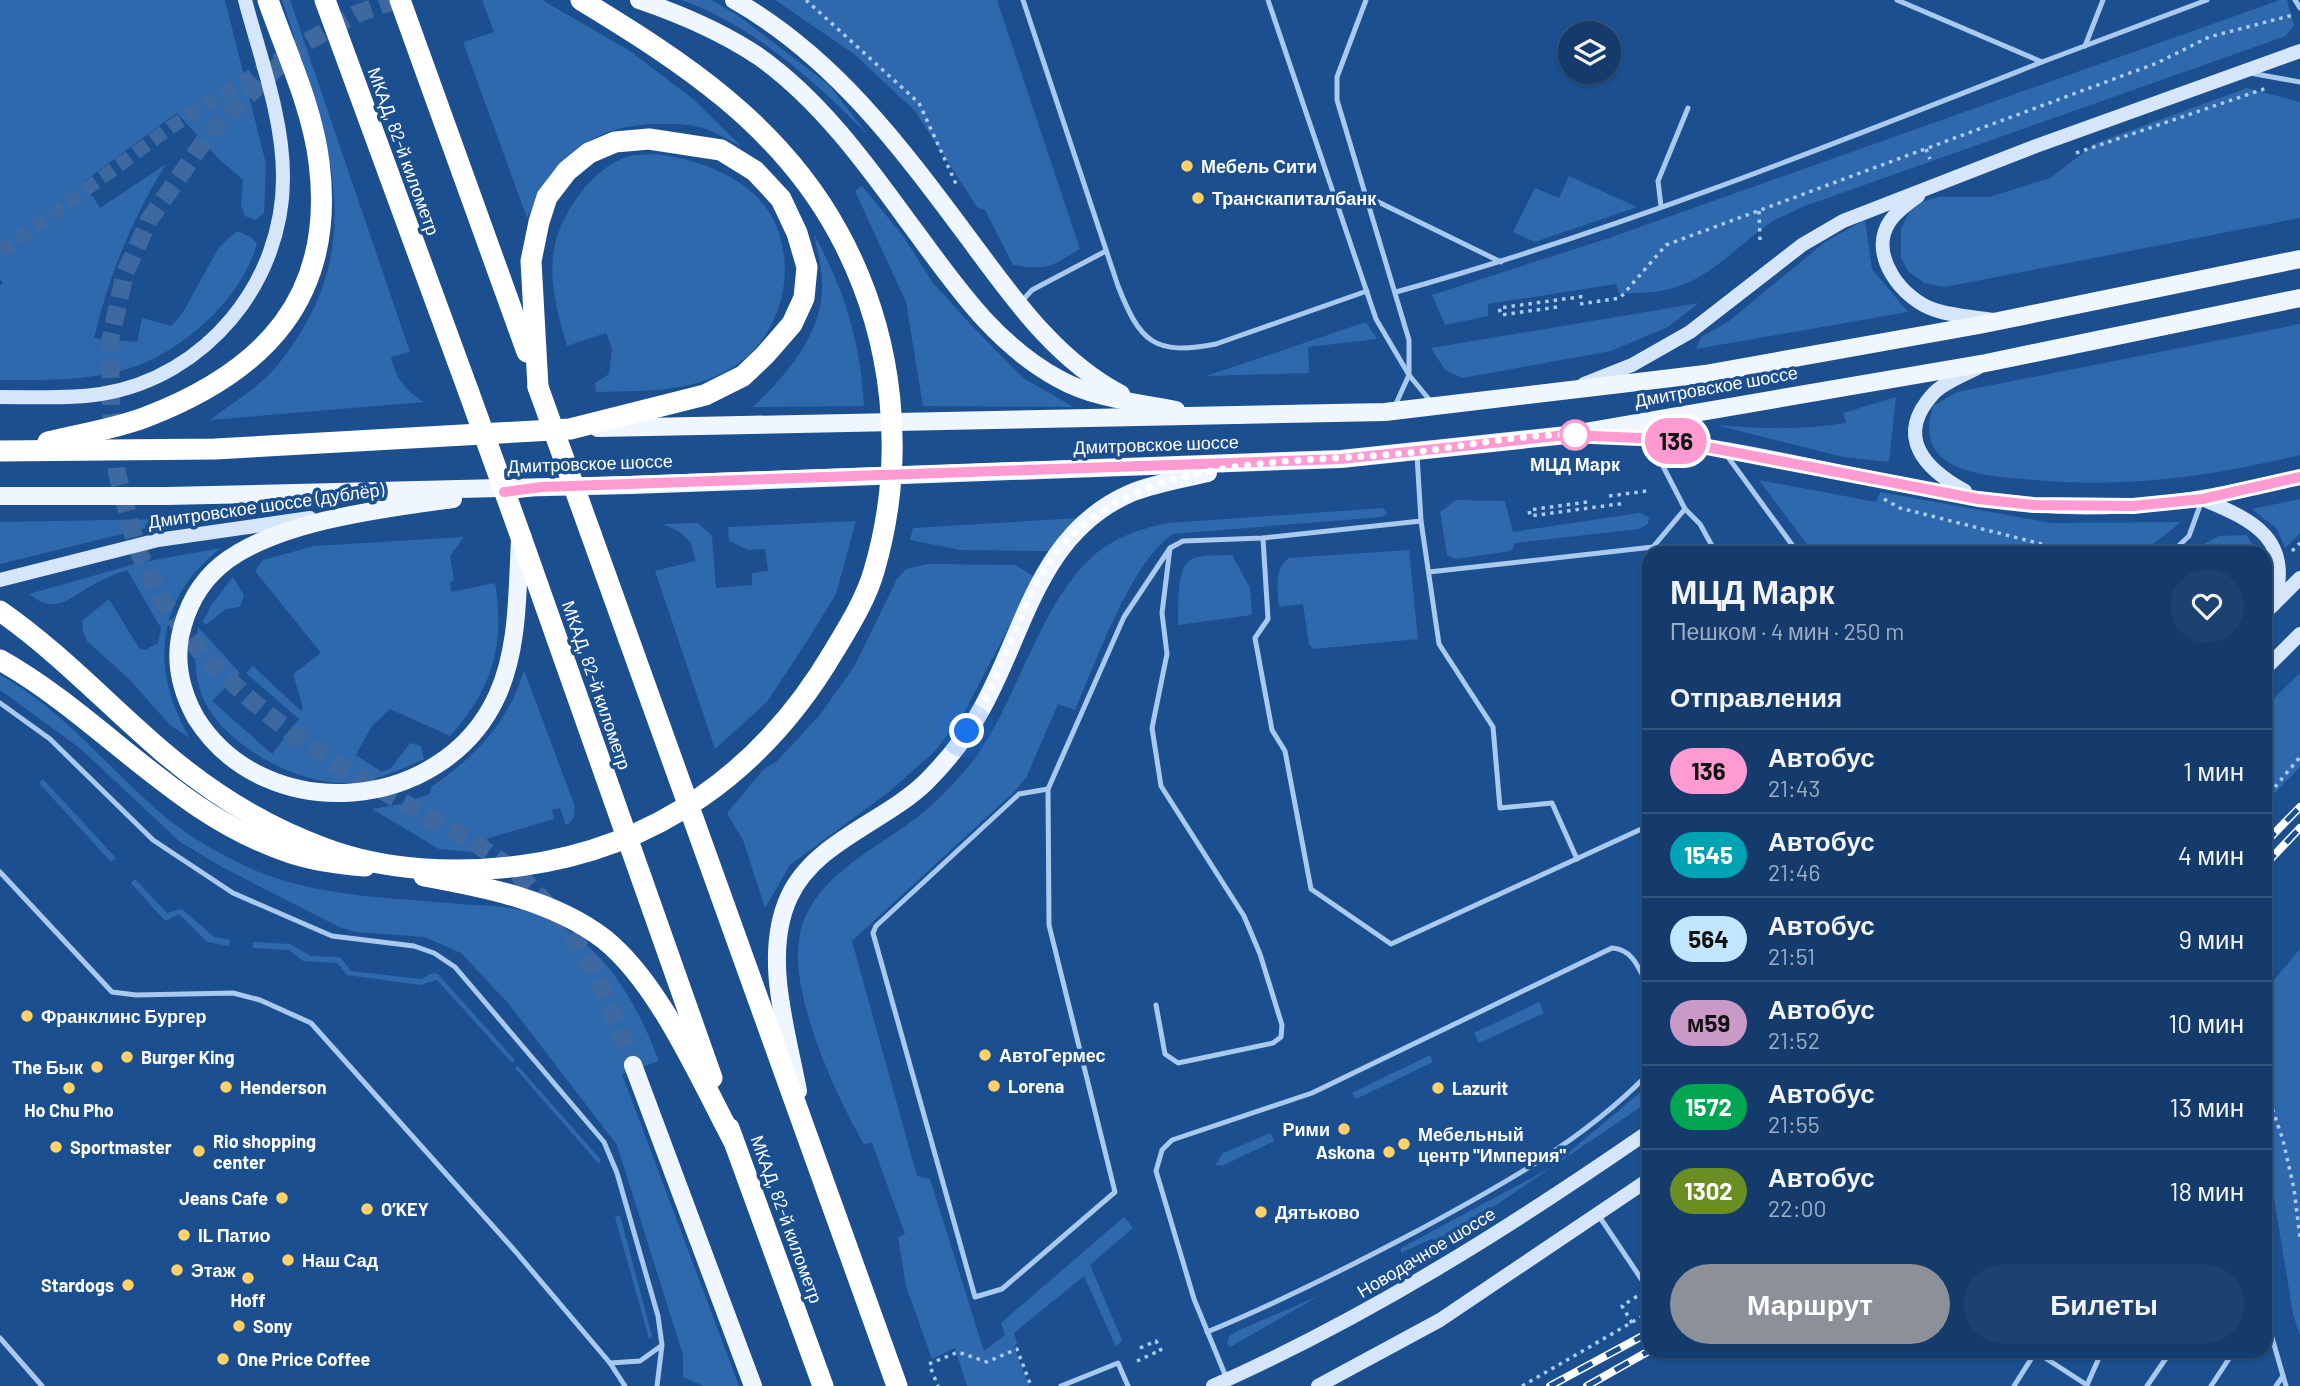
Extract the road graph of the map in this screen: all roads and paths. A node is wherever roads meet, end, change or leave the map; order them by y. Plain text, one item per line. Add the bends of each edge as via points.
1 (245, 0) edge
2 (268, 0) edge
3 (325, 0) edge
4 (400, 0) edge
5 (581, 0) edge
6 (639, 0) edge
7 (734, 0) edge
8 (806, 0) edge
9 (1023, 0) edge
10 (1268, 0) edge
11 (1366, 0) edge
12 (1897, 0) edge
13 (2103, 0) edge
14 (2207, 0) edge
15 (2295, 0) edge
16 (2300, 10) edge
17 (2085, 46) junction
18 (2300, 51) edge
19 (2042, 62) junction
20 (2240, 71) junction
21 (2291, 80) junction
22 (2300, 82) edge
23 (1688, 108) dead end
24 (1927, 149) junction
25 (2076, 153) dead end
26 (1930, 159) dead end
27 (1935, 184) junction
28 (957, 186) dead end
29 (1366, 195) junction
30 (1661, 206) junction
31 (1759, 211) junction
32 (1760, 240) dead end
33 (1106, 251) junction
34 (2300, 259) edge
35 (1502, 262) junction
36 (1367, 291) junction
37 (1395, 292) junction
38 (1586, 296) dead end
39 (2300, 300) edge
40 (1018, 304) junction
41 (1580, 304) dead end
42 (1558, 307) dead end
43 (1999, 320) junction
44 (1986, 363) junction
45 (1409, 375) junction
46 (538, 387) junction
47 (1560, 394) junction
48 (0, 397) edge
49 (1139, 404) junction
50 (1436, 407) junction
51 (1391, 412) junction
52 (1214, 417) junction
53 (570, 429) junction
54 (1567, 435) junction
55 (1647, 437) junction
56 (1724, 450) junction
57 (6, 451) edge
58 (1417, 452) junction
59 (1260, 463) junction
60 (2300, 477) edge
61 (541, 487) junction
62 (1647, 491) dead end
63 (0, 496) edge
64 (1609, 496) dead end
65 (1882, 498) dead end
66 (1978, 499) junction
67 (2202, 499) junction
68 (1587, 502) dead end
69 (1626, 503) dead end
70 (1685, 509) junction
71 (375, 510) junction
72 (1421, 521) junction
73 (521, 537) junction
74 (1263, 538) junction
75 (1654, 546) edge
76 (1712, 546) edge
77 (1793, 546) edge
78 (2049, 546) edge
79 (2178, 546) edge
80 (1170, 548) junction
81 (1642, 548) edge
82 (1429, 572) junction
83 (2300, 578) edge
84 (0, 580) edge
85 (2272, 602) edge
86 (2272, 606) edge
87 (0, 611) edge
88 (2300, 634) edge
89 (0, 660) edge
90 (2272, 662) edge
91 (0, 703) edge
92 (2300, 757) edge
93 (1048, 789) junction
94 (2272, 790) edge
95 (1642, 829) edge
96 (1577, 859) junction
97 (0, 872) edge
98 (1642, 975) edge
99 (1156, 1005) dead end
100 (633, 1065) tunnel mouth
101 (1642, 1079) edge
102 (2272, 1109) edge
103 (1642, 1136) edge
104 (733, 1140) junction
105 (810, 1149) junction
106 (1642, 1184) edge
107 (1598, 1215) junction
108 (2300, 1238) edge
109 (1642, 1280) edge
110 (1642, 1293) edge
111 (1642, 1317) edge
112 (1632, 1323) junction
113 (1207, 1332) junction
114 (2272, 1336) edge
115 (0, 1338) edge
116 (662, 1345) junction
117 (1140, 1348) dead end
118 (2032, 1358) edge
119 (2046, 1358) edge
120 (2096, 1358) edge
121 (2166, 1358) edge
122 (2229, 1358) edge
123 (1137, 1361) dead end
124 (610, 1363) junction
125 (2283, 1376) junction
126 (1227, 1380) junction
127 (896, 1384) edge
128 (2087, 1385) edge
129 (42, 1386) edge
130 (625, 1386) edge
131 (657, 1386) edge
132 (753, 1386) edge
133 (823, 1386) edge
134 (938, 1386) edge
135 (1031, 1386) edge
136 (1062, 1386) edge
137 (1128, 1386) edge
138 (1213, 1386) edge
139 (1318, 1386) edge
140 (1522, 1386) edge
141 (2014, 1386) edge
142 (2147, 1386) edge
143 (2211, 1386) edge
144 (2276, 1386) edge
145 (2286, 1386) edge

1 - 48 main road via 281,142 283,175 278,228 247,301 208,344 152,378 103,394
2 - 57 highway via 309,113 319,162 321,227 310,278 284,323 254,356 208,389 144,418
3 - 73 highway, МКАД, 82-й километр, bridge
4 - 46 highway
5 - 87 highway, bridge via 693,70 779,149 838,232 879,334 891,394 894,457 887,518 873,575 816,682 772,738 708,793 616,843 533,864 468,871 422,869 324,849 243,809 162,751 33,634
6 - 49 main road via 709,29 757,56 803,93 998,335 1062,381
7 - 40 main road via 782,29 834,74 912,162
8 - 28 path via 919,103
9 - 33 lane
10 - 36 lane
11 - 29 lane via 1337,77 1337,100
12 - 19 lane
13 - 17 lane
14 - 17 lane
15 - 16 lane
16 - 24 path via 2209,37 2157,63
17 - 19 lane
18 - 20 main road
19 - 30 lane
20 - 21 lane
20 - 27 main road
21 - 22 lane
21 - 25 path
23 - 30 lane via 1658,181
24 - 26 path
24 - 31 path
27 - 43 main road via 1889,223 1883,241 1888,265 1898,286 1935,310
27 - 47 main road via 1843,222 1802,245 1690,332 1632,365
29 - 35 lane
29 - 37 lane
30 - 35 lane
31 - 32 path
31 - 41 path via 1666,245 1620,298
33 - 36 lane via 1132,320 1143,335 1170,347 1216,344
33 - 40 lane via 1032,290
34 - 43 main road, Дмитровское шоссе
35 - 37 lane
36 - 45 lane via 1376,319
37 - 45 lane via 1409,340
38 - 42 path via 1499,308 1501,315
39 - 44 main road, Дмитровское шоссе
40 - 49 main road via 1076,365
43 - 47 main road, Дмитровское шоссе via 1705,374
44 - 54 main road, Дмитровское шоссе
44 - 66 main road via 1934,393 1918,415 1915,435 1918,452 1928,466
45 - 50 lane
45 - 51 lane
46 - 53 highway via 531,261 539,222 547,197 589,153 615,142 649,139 721,150 755,171 781,199 807,267 804,298 792,324 765,355 743,376 705,394
46 - 105 highway, bridge
47 - 50 main road, Дмитровское шоссе
49 - 52 main road
50 - 51 main road, Дмитровское шоссе
51 - 52 main road, Дмитровское шоссе
52 - 53 main road, Дмитровское шоссе
53 - 57 highway, Дмитровское шоссе via 215,449
54 - 55 main road
54 - 58 main road, Дмитровское шоссе
55 - 56 main road
55 - 70 lane
56 - 66 main road
56 - 77 lane
58 - 59 main road, Дмитровское шоссе
58 - 72 lane
59 - 61 main road, Дмитровское шоссе
59 - 105 main road via 1162,483 1129,494 1093,518 1058,551 1034,590 981,710 953,752 894,809 805,873 780,928 777,966
60 - 67 main road
61 - 63 main road, Дмитровское шоссе
61 - 71 main road, Дмитровское шоссе (дублёр)
62 - 64 path
65 - 78 path via 1900,508
66 - 67 main road via 2073,507
67 - 79 lane via 2189,536
67 - 85 main road via 2254,524 2271,541 2280,560 2281,580
68 - 69 path via 1529,510 1530,516
70 - 75 lane
70 - 76 lane
71 - 73 main road via 269,538 244,550 206,580 184,617 178,664 192,710 217,745 251,773 272,782 314,793 359,793 432,769 461,746 497,696 512,647
71 - 84 main road, Дмитровское шоссе (дублёр) via 158,540
72 - 74 lane
72 - 82 lane
73 - 104 highway, МКАД, 82-й километр
74 - 80 lane via 1183,541
74 - 96 lane via 1268,619 1255,638 1272,730 1285,751 1311,889 1391,944
80 - 93 lane via 1124,617
80 - 99 lane via 1162,613 1167,654 1152,728 1161,786 1244,916 1261,954 1282,1025 1281,1037 1273,1043 1178,1063 1165,1054
81 - 82 lane
82 - 96 lane via 1439,643 1493,727 1500,808 1552,803
83 - 86 main road
88 - 90 main road
89 - 104 highway via 73,707 173,791 245,835 318,860 516,896 565,916 604,940 666,1016
91 - 116 lane via 50,739 153,840 233,893 332,936 414,946 455,967 604,1142 647,1277
92 - 94 path
93 - 93 lane via 1019,794 873,933 975,1297 1002,1289 1115,1192 1049,925
95 - 96 lane
97 - 124 lane via 112,992 233,993 312,1023
98 - 113 lane via 1630,954 1612,948 1312,1093 1172,1140 1162,1150 1156,1171
100 - 132 main road
101 - 113 lane via 1587,1128 1502,1185 1282,1302
102 - 108 path via 2294,1189
103 - 126 main road, Новодачное шоссе via 1413,1286
104 - 133 highway, МКАД, 82-й километр
105 - 127 highway
106 - 107 main road
107 - 109 lane
107 - 139 main road via 1440,1320
110 - 112 path via 1622,1306
111 - 112 path
112 - 140 path
113 - 126 lane
114 - 125 lane
115 - 129 lane
116 - 124 lane via 640,1361
116 - 131 lane
117 - 123 path via 1156,1341 1162,1352
118 - 141 lane
119 - 128 lane
120 - 128 lane
121 - 142 lane
122 - 143 lane
124 - 130 lane
125 - 144 lane
125 - 145 lane
126 - 138 main road, Новодачное шоссе
134 - 135 path via 930,1367 958,1352 987,1362 1017,1349
136 - 137 lane via 1118,1363

